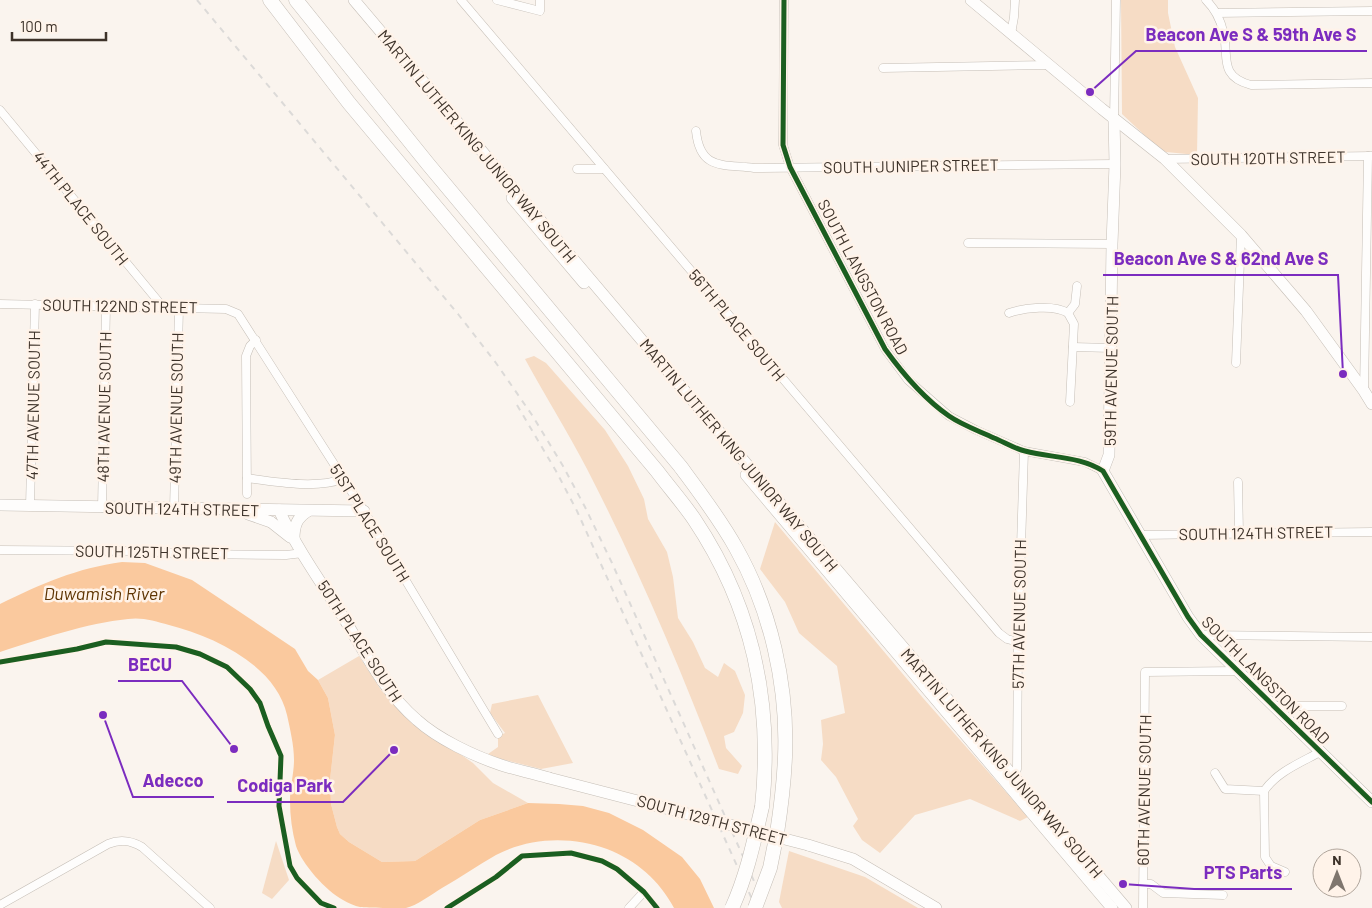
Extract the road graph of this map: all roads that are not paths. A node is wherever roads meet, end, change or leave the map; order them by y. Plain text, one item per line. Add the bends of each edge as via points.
1 (261, 0) edge
2 (270, 0) edge
3 (296, 0) edge
4 (345, 0) edge
5 (354, 0) edge
6 (461, 0) edge
7 (497, 0) edge
8 (540, 0) edge
9 (784, 0) edge
10 (971, 0) edge
11 (1015, 0) edge
12 (1116, 0) edge
13 (1206, 0) edge
14 (1372, 11) edge
15 (1217, 13) junction
16 (282, 16) junction
17 (1011, 34) junction
18 (1050, 65) junction
19 (883, 68) dead end
20 (1372, 84) edge
21 (0, 110) edge
22 (1114, 119) junction
23 (696, 131) dead end
24 (1370, 156) edge
25 (1165, 159) junction
26 (1115, 164) junction
27 (790, 167) junction
28 (604, 168) junction
29 (577, 169) dead end
30 (1241, 235) junction
31 (968, 244) dead end
32 (1112, 244) junction
33 (1077, 286) dead end
34 (0, 304) edge
35 (35, 304) junction
36 (106, 306) junction
37 (163, 307) junction
38 (179, 308) junction
39 (1009, 313) dead end
40 (1068, 313) junction
41 (238, 314) joint
42 (256, 340) junction
43 (1073, 347) junction
44 (1111, 348) junction
45 (1236, 363) dead end
46 (1364, 391) junction
47 (1070, 402) dead end
48 (1372, 404) edge
49 (1024, 451) junction
50 (1103, 472) junction
51 (247, 478) junction
52 (343, 479) junction
53 (1238, 482) dead end
54 (247, 494) dead end
55 (0, 505) edge
56 (30, 506) junction
57 (102, 508) junction
58 (174, 509) junction
59 (222, 509) junction
60 (279, 510) junction
61 (308, 510) junction
62 (364, 511) junction
63 (278, 527) junction
64 (1372, 532) edge
65 (1239, 533) junction
66 (1140, 534) junction
67 (298, 546) junction
68 (0, 550) edge
69 (1201, 635) junction
70 (1372, 638) edge
71 (1018, 642) junction
72 (1236, 671) junction
73 (1273, 706) junction
74 (1342, 706) dead end
75 (498, 734) dead end
76 (1320, 752) junction
77 (479, 756) joint
78 (1215, 772) dead end
79 (1013, 776) junction
80 (1264, 791) junction
81 (1372, 802) edge
82 (1285, 872) dead end
83 (1143, 884) junction
84 (642, 894) dead end
85 (1223, 895) dead end
86 (0, 905) edge
87 (210, 908) edge
88 (629, 908) edge
89 (732, 908) edge
90 (755, 908) edge
91 (936, 908) edge
92 (1112, 908) edge
93 (1126, 908) edge
94 (1143, 908) edge

1 - 16 highway
2 - 16 highway
3 - 90 highway, bridge via 680,466 737,549 773,639 785,717 784,788 778,833 770,868
4 - 92 street, MARTIN LUTHER KING JUNIOR WAY SOUTH
5 - 79 street, MARTIN LUTHER KING JUNIOR WAY SOUTH
6 - 28 street, 56TH PLACE SOUTH
7 - 8 street via 540,11
9 - 27 street, SOUTH LANGSTON ROAD via 783,145
10 - 17 street
11 - 17 street
12 - 22 street, 59TH AVENUE SOUTH
13 - 15 street
14 - 15 street
15 - 20 street via 1224,32 1227,66 1243,83
16 - 89 highway, bridge via 350,103 657,471 693,519 730,585 756,662 766,731 762,807 749,862
17 - 18 street
18 - 19 street
18 - 22 street
21 - 37 street, 44TH PLACE SOUTH
22 - 25 street
22 - 26 street, 59TH AVENUE SOUTH
23 - 27 street, SOUTH JUNIPER STREET via 697,144 707,160 713,163 754,168
24 - 25 street, SOUTH 120TH STREET
24 - 46 street
25 - 30 street
26 - 27 street, SOUTH JUNIPER STREET
26 - 32 street, 59TH AVENUE SOUTH
27 - 49 street, SOUTH LANGSTON ROAD via 885,349 908,380 949,416
28 - 29 street
28 - 71 street, 56TH PLACE SOUTH via 999,633
30 - 45 street
30 - 46 street via 1306,311
31 - 32 street
32 - 44 street, 59TH AVENUE SOUTH
33 - 40 street via 1075,304
34 - 35 street, SOUTH 122ND STREET
35 - 36 street, SOUTH 122ND STREET
35 - 56 street, 47TH AVENUE SOUTH
36 - 37 street, SOUTH 122ND STREET
36 - 57 street, 48TH AVENUE SOUTH
37 - 38 street, SOUTH 122ND STREET
38 - 41 street, SOUTH 122ND STREET via 226,309
38 - 58 street, 49TH AVENUE SOUTH
39 - 40 street via 1022,309 1058,308
40 - 43 street via 1074,324
41 - 42 street, 51ST PLACE SOUTH
42 - 51 street via 246,356
42 - 52 street, 51ST PLACE SOUTH
43 - 44 street
43 - 47 street
44 - 50 street, 59TH AVENUE SOUTH via 1110,455
46 - 48 street
49 - 50 street, SOUTH LANGSTON ROAD via 1085,462
49 - 71 street, 57TH AVENUE SOUTH
50 - 66 street, SOUTH LANGSTON ROAD
51 - 52 street via 331,483
51 - 54 street
52 - 62 street, 51ST PLACE SOUTH
53 - 65 street
55 - 56 street, SOUTH 124TH STREET
56 - 57 street, SOUTH 124TH STREET
57 - 58 street, SOUTH 124TH STREET
58 - 59 street, SOUTH 124TH STREET
59 - 60 street, SOUTH 124TH STREET
59 - 63 street via 261,518
60 - 61 street, SOUTH 124TH STREET
60 - 63 street
60 - 67 street, 50TH PLACE SOUTH
61 - 62 street, SOUTH 124TH STREET
61 - 67 street via 296,521 294,530
62 - 75 street, 51ST PLACE SOUTH
63 - 67 street
64 - 65 street, SOUTH 124TH STREET
65 - 66 street, SOUTH 124TH STREET
66 - 69 street, SOUTH LANGSTON ROAD
67 - 68 street, SOUTH 125TH STREET via 286,555
67 - 77 street, 50TH PLACE SOUTH via 398,702 417,721
69 - 70 street
69 - 72 street, SOUTH LANGSTON ROAD
71 - 79 street, 57TH AVENUE SOUTH via 1017,769
72 - 73 street, SOUTH LANGSTON ROAD
72 - 83 street, 60TH AVENUE SOUTH via 1145,672
73 - 74 street
73 - 76 street, SOUTH LANGSTON ROAD
76 - 80 street via 1278,775
76 - 81 street, SOUTH LANGSTON ROAD
77 - 91 street, SOUTH 129TH STREET, bridge via 500,765 808,845 852,860
78 - 80 street via 1224,789
79 - 93 street, MARTIN LUTHER KING JUNIOR WAY SOUTH
80 - 82 street via 1265,857 1271,866
83 - 85 street via 1151,884 1163,894
83 - 94 street, 60TH AVENUE SOUTH
84 - 88 street
86 - 87 street via 117,840 142,847

